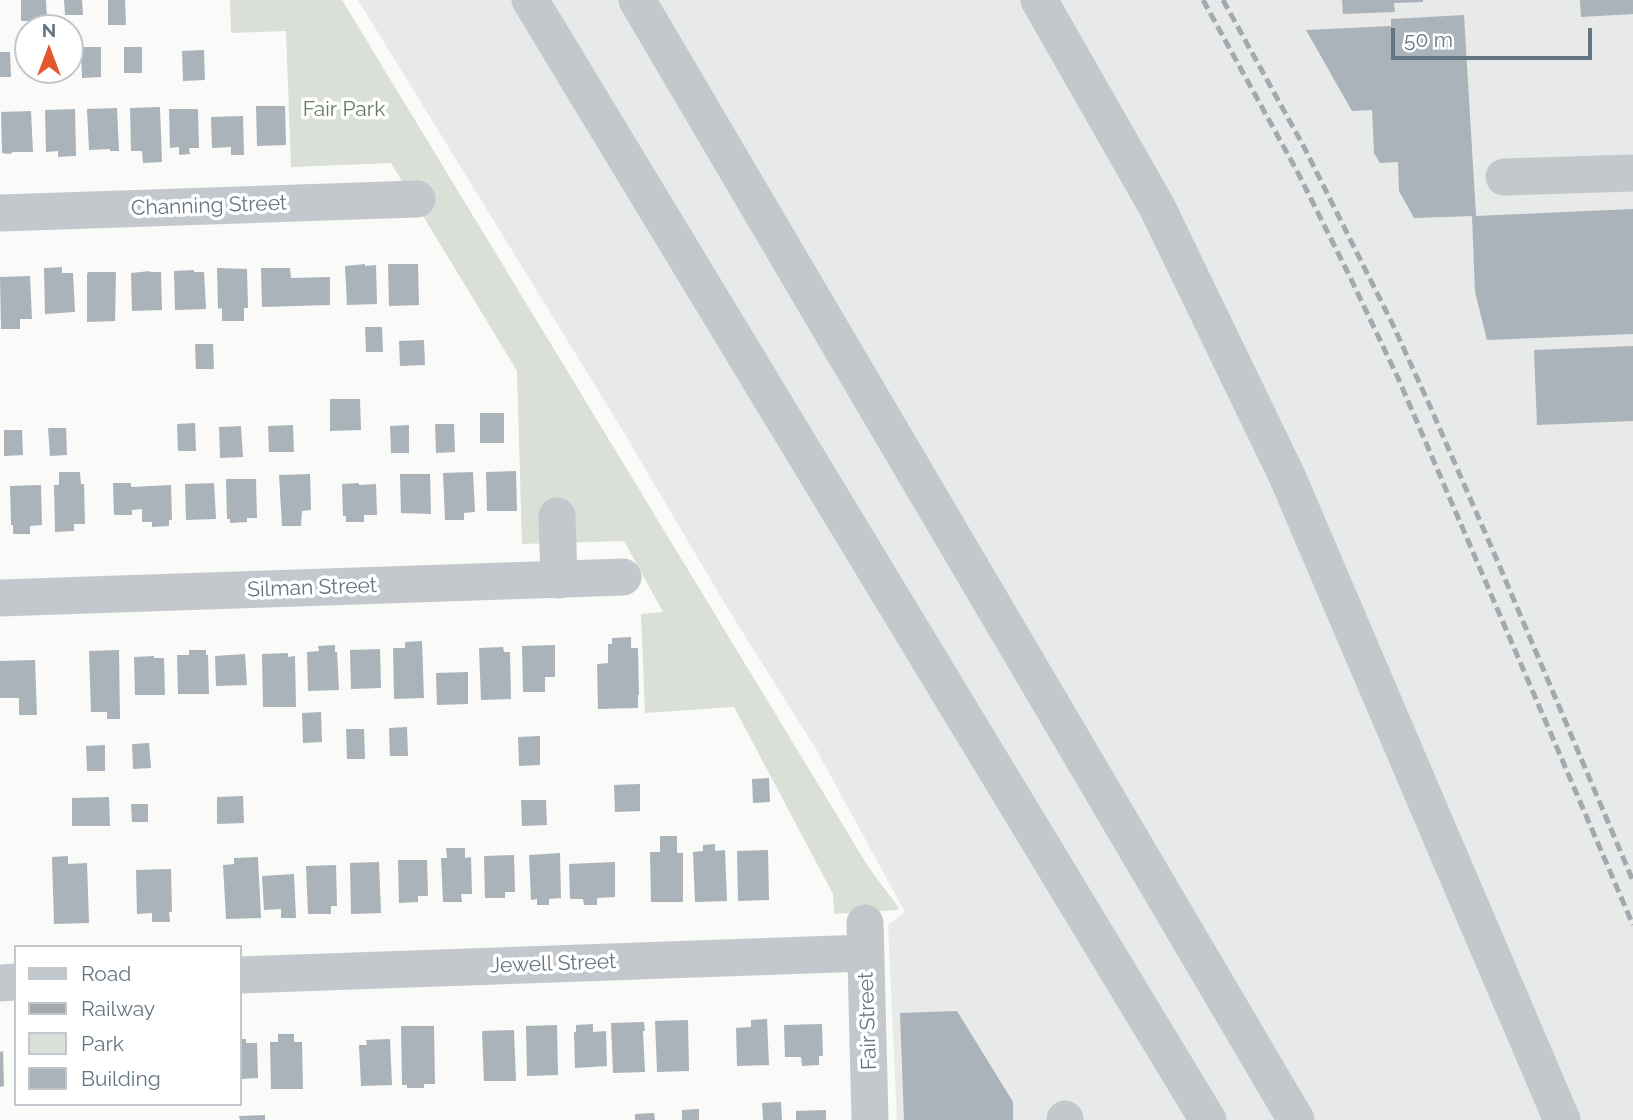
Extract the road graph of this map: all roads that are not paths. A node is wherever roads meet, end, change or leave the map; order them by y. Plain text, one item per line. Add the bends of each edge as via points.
1 (530, 0) edge
2 (637, 0) edge
3 (1039, 0) edge
4 (1633, 173) edge
5 (1504, 177) dead end
6 (417, 199) dead end
7 (0, 213) edge
8 (557, 516) dead end
9 (623, 577) dead end
10 (559, 580) junction
11 (0, 598) edge
12 (865, 938) joint
13 (242, 975) edge
14 (870, 1120) edge
15 (1208, 1120) edge
16 (1296, 1120) edge
17 (1562, 1120) edge

1 - 15 street
2 - 16 street
3 - 17 street via 1157,207 1287,476
4 - 5 street
6 - 7 street, Channing Street
8 - 10 street
9 - 10 street, Silman Street
10 - 11 street, Silman Street
12 - 13 street, Jewell Street
12 - 14 street, Fair Street

